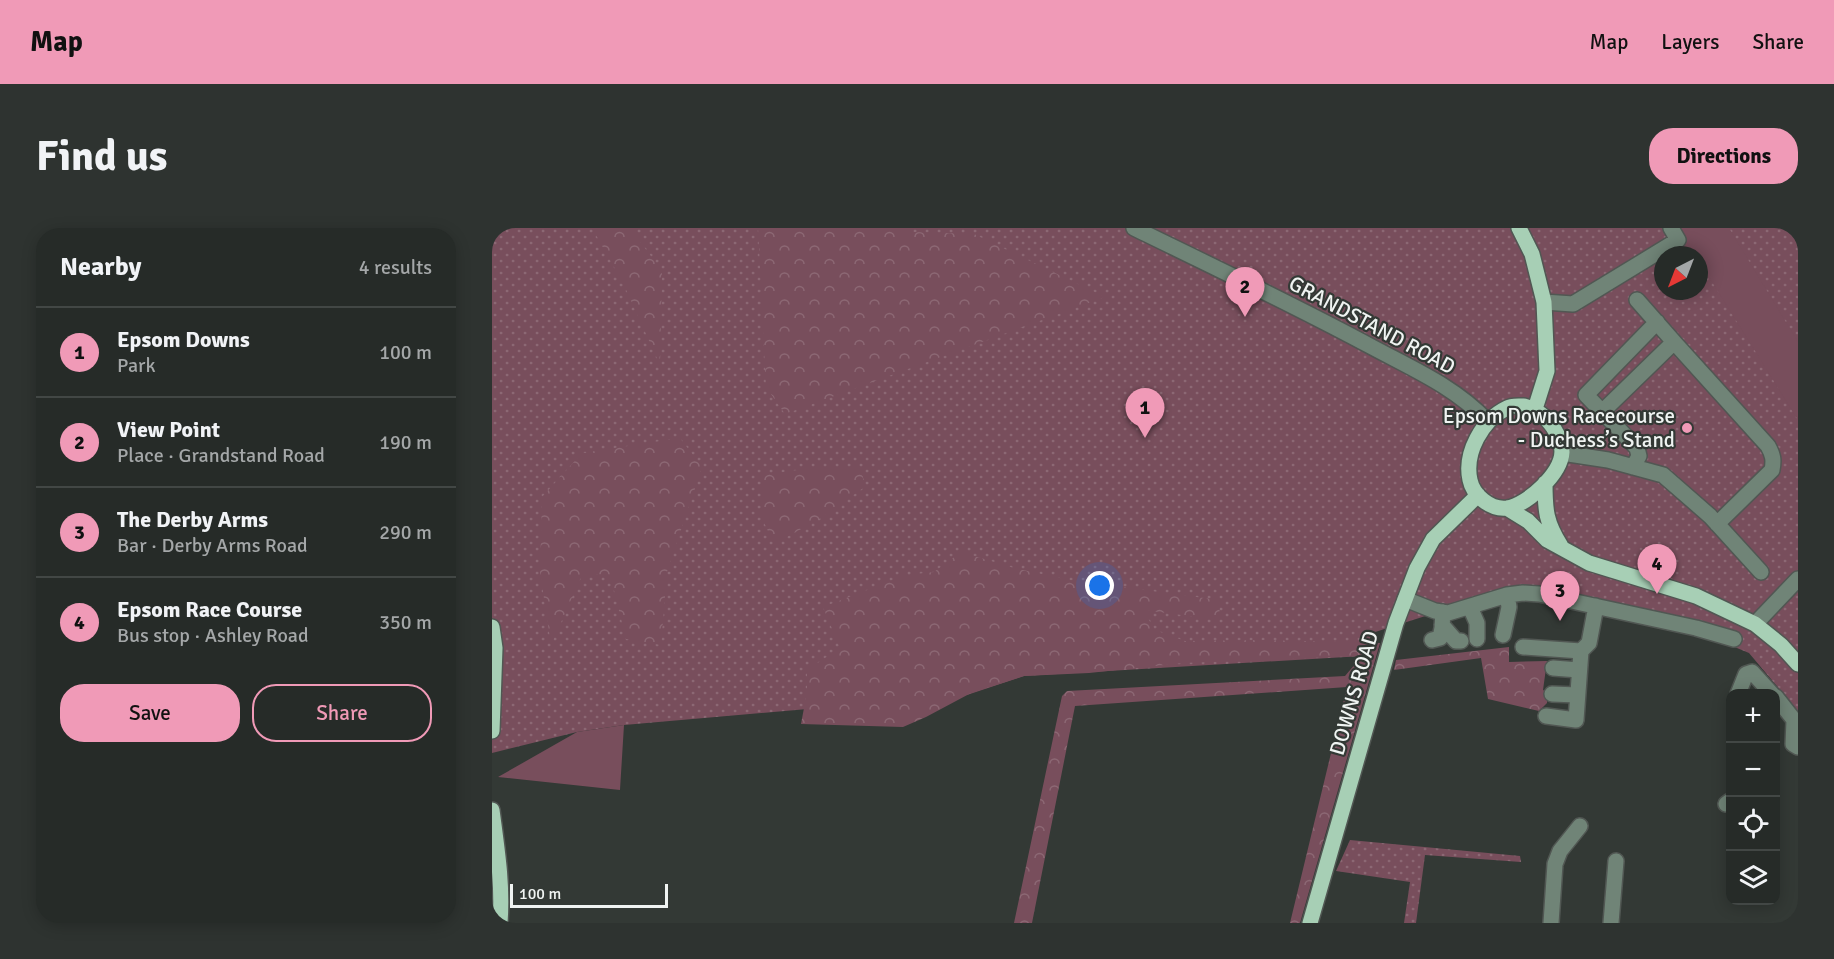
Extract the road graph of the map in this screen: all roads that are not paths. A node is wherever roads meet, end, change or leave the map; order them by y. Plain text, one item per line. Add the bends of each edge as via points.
1 (1134, 228) edge
2 (1519, 228) edge
3 (1671, 228) edge
4 (1637, 300) dead end
5 (1544, 303) junction
6 (1657, 322) junction
7 (1674, 342) junction
8 (1535, 409) junction
9 (1602, 412) junction
10 (1487, 421) junction
11 (1562, 453) junction
12 (1633, 467) junction
13 (1545, 483) junction
14 (1478, 495) junction
15 (1508, 508) junction
16 (1717, 524) junction
17 (1565, 552) junction
18 (1761, 572) dead end
19 (1798, 579) edge
20 (1507, 595) junction
21 (1405, 599) junction
22 (1596, 606) junction
23 (1470, 607) junction
24 (1443, 618) junction
25 (1755, 624) junction
26 (492, 627) edge
27 (1503, 635) dead end
28 (1477, 639) dead end
29 (1734, 639) dead end
30 (1432, 640) dead end
31 (1461, 641) dead end
32 (1523, 647) dead end
33 (1581, 651) junction
34 (1798, 664) edge
35 (1553, 668) dead end
36 (1579, 670) junction
37 (1740, 689) edge
38 (1768, 689) edge
39 (1552, 693) dead end
40 (1577, 695) junction
41 (1780, 702) edge
42 (1546, 716) dead end
43 (492, 730) edge
44 (1798, 747) edge
45 (492, 810) edge
46 (1580, 826) dead end
47 (1616, 861) dead end
48 (500, 923) edge
49 (1310, 923) edge
50 (1551, 923) edge
51 (1611, 923) edge

1 - 10 street, GRANDSTAND ROAD via 1448,387
2 - 5 main road via 1532,254
3 - 5 street via 1678,240 1573,304
4 - 6 street
5 - 8 main road via 1547,371
6 - 7 street
6 - 9 street via 1586,395
7 - 9 street
7 - 16 street via 1773,454 1772,470
8 - 10 main road via 1508,407
8 - 11 main road via 1546,417 1559,437
9 - 12 street via 1637,448
10 - 14 main road via 1467,470
11 - 12 street
11 - 13 main road
12 - 16 street via 1663,476
13 - 15 main road via 1532,496
13 - 17 main road via 1545,513
14 - 15 main road via 1497,507
14 - 21 main road, DOWNS ROAD via 1433,539
15 - 17 main road
16 - 18 street
17 - 25 main road via 1589,564 1696,596
19 - 25 street
20 - 22 street via 1539,594
20 - 23 street
20 - 27 street via 1509,607
21 - 24 street
21 - 49 main road, DOWNS ROAD
22 - 29 street
22 - 33 street via 1590,643
23 - 24 street
23 - 28 street via 1477,623
24 - 30 street via 1440,638
24 - 31 street via 1456,641
25 - 34 main road
26 - 43 main road
32 - 33 street
33 - 36 street
35 - 36 street
36 - 40 street
37 - 38 street via 1746,674 1752,672
39 - 40 street
40 - 42 street via 1576,720
41 - 44 street via 1794,720 1793,744
45 - 48 main road via 502,899
46 - 50 street via 1555,864
47 - 51 street

